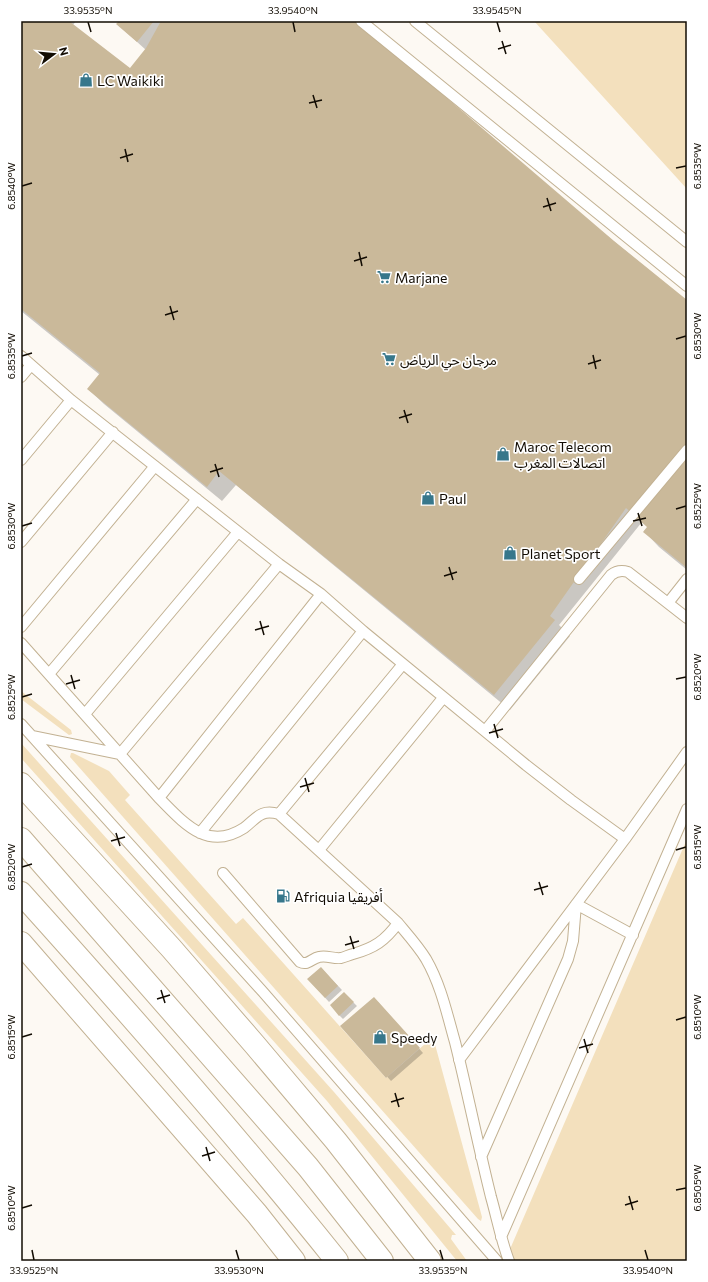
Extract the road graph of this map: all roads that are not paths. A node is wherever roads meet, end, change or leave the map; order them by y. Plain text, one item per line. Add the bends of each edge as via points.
1 (361, 21) edge
2 (415, 21) edge
3 (687, 242) edge
4 (687, 286) edge
5 (21, 356) edge
6 (31, 364) junction
7 (21, 377) edge
8 (71, 400) junction
9 (113, 432) junction
10 (687, 450) edge
11 (21, 460) edge
12 (155, 466) junction
13 (197, 499) junction
14 (238, 532) junction
15 (21, 542) edge
16 (279, 564) junction
17 (579, 579) dead end
18 (687, 579) edge
19 (321, 594) junction
20 (664, 601) junction
21 (687, 618) edge
22 (21, 627) edge
23 (363, 631) junction
24 (21, 643) edge
25 (403, 664) junction
26 (49, 674) junction
27 (444, 698) junction
28 (85, 714) junction
29 (21, 724) edge
30 (485, 731) junction
31 (32, 736) junction
32 (687, 752) edge
33 (120, 754) junction
34 (21, 784) edge
35 (159, 798) junction
36 (687, 809) edge
37 (279, 814) junction
38 (200, 833) junction
39 (21, 838) edge
40 (624, 839) junction
41 (319, 850) junction
42 (223, 873) dead end
43 (21, 893) edge
44 (576, 904) junction
45 (398, 923) junction
46 (633, 935) junction
47 (21, 943) edge
48 (459, 1060) junction
49 (481, 1157) junction
50 (501, 1237) junction
51 (294, 1261) edge
52 (337, 1261) edge
53 (382, 1261) edge
54 (430, 1261) edge
55 (497, 1261) edge
56 (510, 1261) edge

1 - 4 lane
2 - 3 lane
5 - 6 lane
6 - 7 lane
6 - 8 lane
8 - 9 lane
8 - 11 lane
9 - 12 lane
9 - 15 lane
10 - 17 lane
12 - 13 lane
12 - 22 lane
13 - 14 lane
13 - 26 lane
14 - 16 lane
14 - 28 lane
16 - 19 lane
16 - 33 lane
18 - 20 lane
19 - 23 lane
19 - 35 lane
20 - 21 lane
20 - 30 lane via 628,572 619,571 610,575
23 - 25 lane
23 - 38 lane
24 - 26 lane
25 - 27 lane
25 - 37 lane
26 - 28 lane
27 - 30 lane
27 - 41 lane
28 - 33 lane
29 - 31 lane
30 - 40 lane
31 - 33 lane
31 - 55 lane via 263,992
32 - 40 lane
33 - 35 lane
34 - 54 highway via 171,948 255,1045 336,1141
35 - 38 lane via 183,822
36 - 46 lane
37 - 38 lane via 264,813 244,828 225,835
37 - 41 lane
39 - 53 highway via 308,1167
40 - 44 lane
41 - 45 lane
42 - 45 lane via 303,964 318,957 341,958 372,948 390,934
43 - 52 highway via 281,1191
44 - 46 lane
44 - 48 lane
44 - 49 lane via 573,941 568,959
45 - 48 lane via 426,960 436,980
46 - 50 lane
47 - 51 highway
48 - 49 lane
49 - 50 lane
50 - 56 lane

